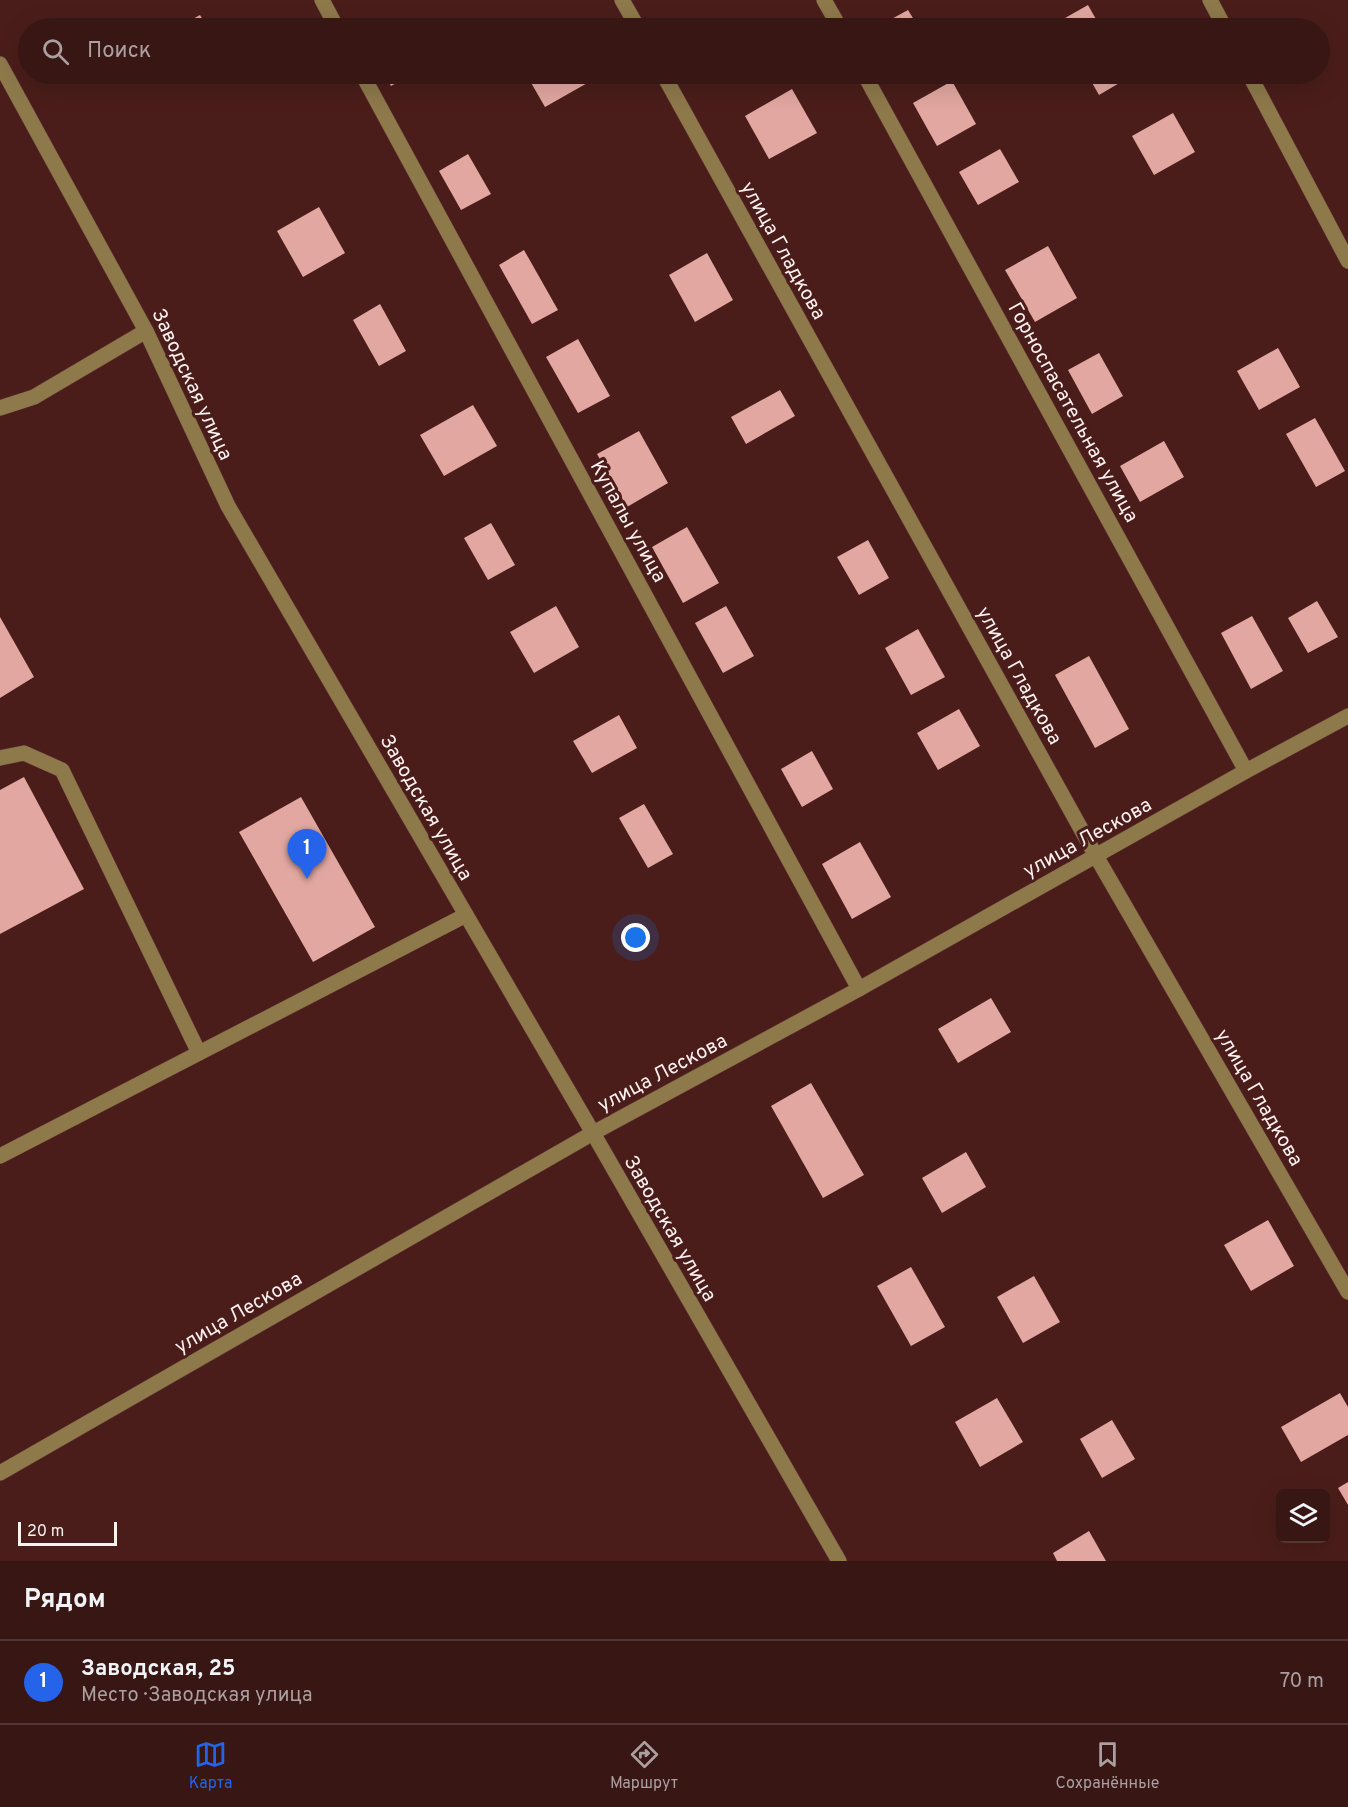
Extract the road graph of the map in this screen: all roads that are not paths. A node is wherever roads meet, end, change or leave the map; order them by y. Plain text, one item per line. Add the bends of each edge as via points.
1 (322, 0) edge
2 (622, 0) edge
3 (824, 0) edge
4 (1210, 0) edge
5 (332, 18) edge
6 (632, 18) edge
7 (834, 18) edge
8 (1220, 18) edge
9 (0, 64) edge
10 (367, 84) edge
11 (669, 84) edge
12 (869, 84) edge
13 (1254, 84) edge
14 (1348, 261) edge
15 (146, 331) junction
16 (0, 408) edge
17 (1348, 716) edge
18 (0, 758) edge
19 (1246, 771) junction
20 (1096, 856) junction
21 (466, 915) junction
22 (860, 989) junction
23 (199, 1053) junction
24 (593, 1133) junction
25 (0, 1156) edge
26 (1348, 1292) edge
27 (0, 1473) edge
28 (839, 1561) edge

1 - 5 street
2 - 6 street
3 - 7 street
4 - 8 street
9 - 15 street, Заводская улица
10 - 22 street, Купалы улица
11 - 20 street, улица Гладкова
12 - 19 street, Горноспасательная улица
13 - 14 street
15 - 16 street via 34,397
15 - 21 street, Заводская улица via 228,506
17 - 19 street, улица Лескова
18 - 23 street via 24,753 62,770
19 - 20 street, улица Лескова
20 - 22 street, улица Лескова
20 - 26 street, улица Гладкова
21 - 23 street
21 - 24 street, Заводская улица
22 - 24 street, улица Лескова
23 - 25 street
24 - 27 street, улица Лескова
24 - 28 street, Заводская улица

